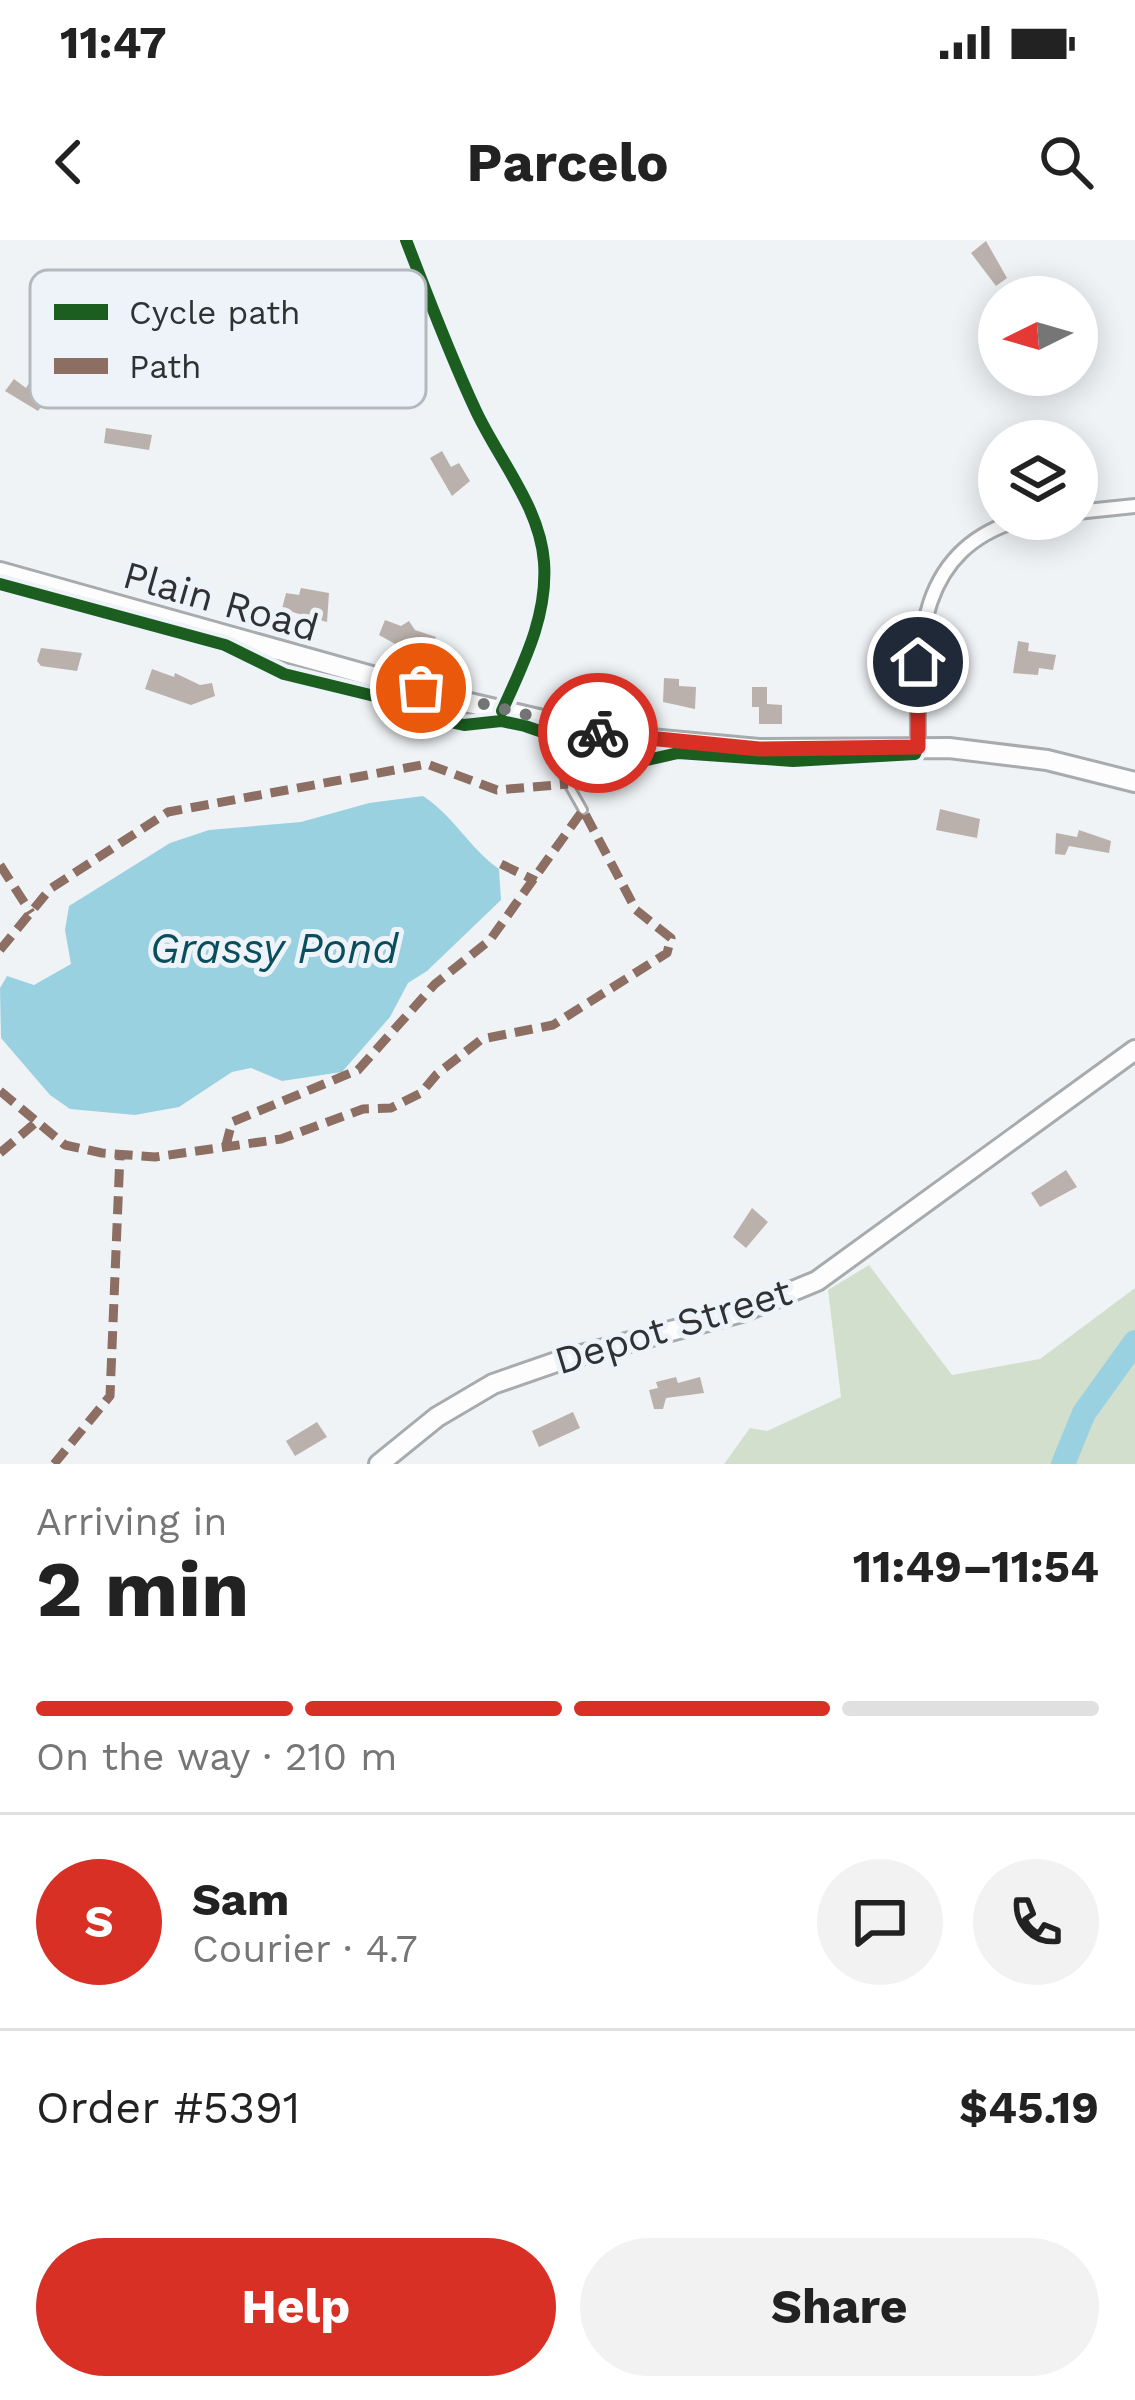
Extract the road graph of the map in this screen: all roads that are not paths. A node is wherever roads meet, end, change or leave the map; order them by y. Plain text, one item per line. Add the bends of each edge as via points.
1 (406, 240) edge
2 (417, 270) edge
3 (426, 291) edge
4 (1135, 506) edge
5 (1098, 510) edge
6 (978, 540) edge
7 (0, 572) edge
8 (502, 711) junction
9 (550, 723) junction
10 (918, 747) junction
11 (1135, 782) edge
12 (583, 810) dead end
13 (1135, 1050) edge
14 (379, 1464) edge

1 - 2 street
3 - 8 street via 542,543 538,623
4 - 5 street
6 - 10 street via 943,573 920,635
7 - 8 main road, Plain Road
8 - 9 main road, Plain Road
9 - 10 main road, Plain Road via 680,745
9 - 12 lane via 557,764
10 - 11 main road, Plain Road via 1046,760
13 - 14 main road, Depot Street via 818,1282 493,1384

